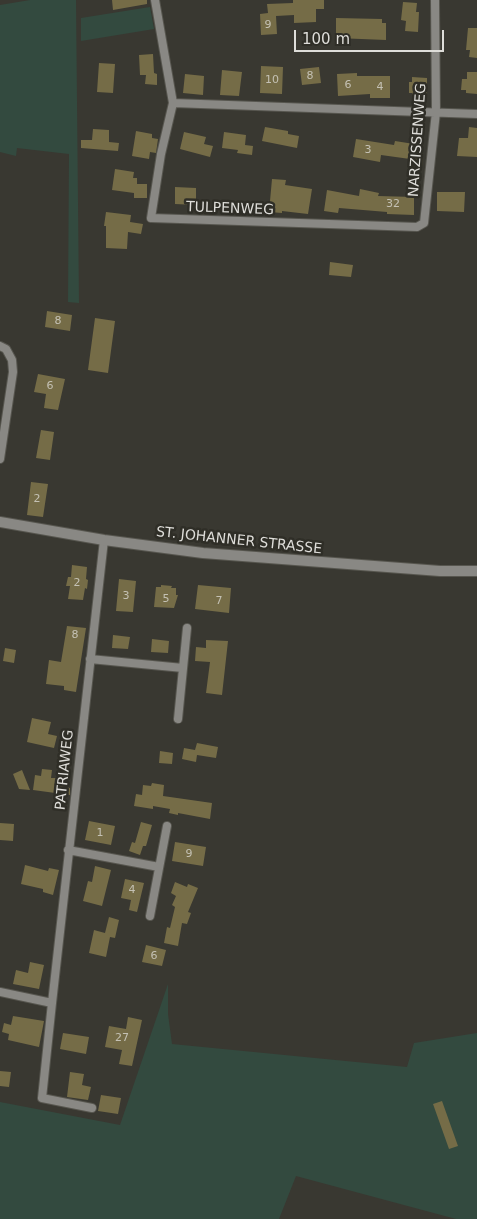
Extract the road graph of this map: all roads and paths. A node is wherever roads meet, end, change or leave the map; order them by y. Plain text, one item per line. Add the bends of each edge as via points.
1 (155, 0) edge
2 (435, 0) edge
3 (173, 103) junction
4 (436, 112) junction
5 (477, 114) edge
6 (424, 223) joint
7 (3, 348) edge
8 (0, 459) edge
9 (0, 522) edge
10 (104, 540) junction
11 (477, 571) edge
12 (187, 628) dead end
13 (90, 659) junction
14 (183, 668) junction
15 (178, 719) dead end
16 (167, 826) dead end
17 (68, 850) junction
18 (159, 867) junction
19 (150, 916) dead end
20 (0, 992) edge
21 (52, 1003) junction
22 (92, 1108) dead end

1 - 3 street, TULPENWEG
2 - 4 street, NARZISSENWEG
3 - 4 street
3 - 6 street, TULPENWEG via 151,218 417,227
4 - 5 street
4 - 6 street, NARZISSENWEG
7 - 8 street via 12,360 13,372
9 - 10 street, ST. JOHANNER STRASSE
10 - 11 street, ST. JOHANNER STRASSE via 270,559
10 - 13 street, PATRIAWEG
12 - 14 street
13 - 14 street
13 - 17 street, PATRIAWEG
14 - 15 street
16 - 18 street
17 - 18 street
17 - 21 street, PATRIAWEG
18 - 19 street
20 - 21 street
21 - 22 street, PATRIAWEG via 42,1098

